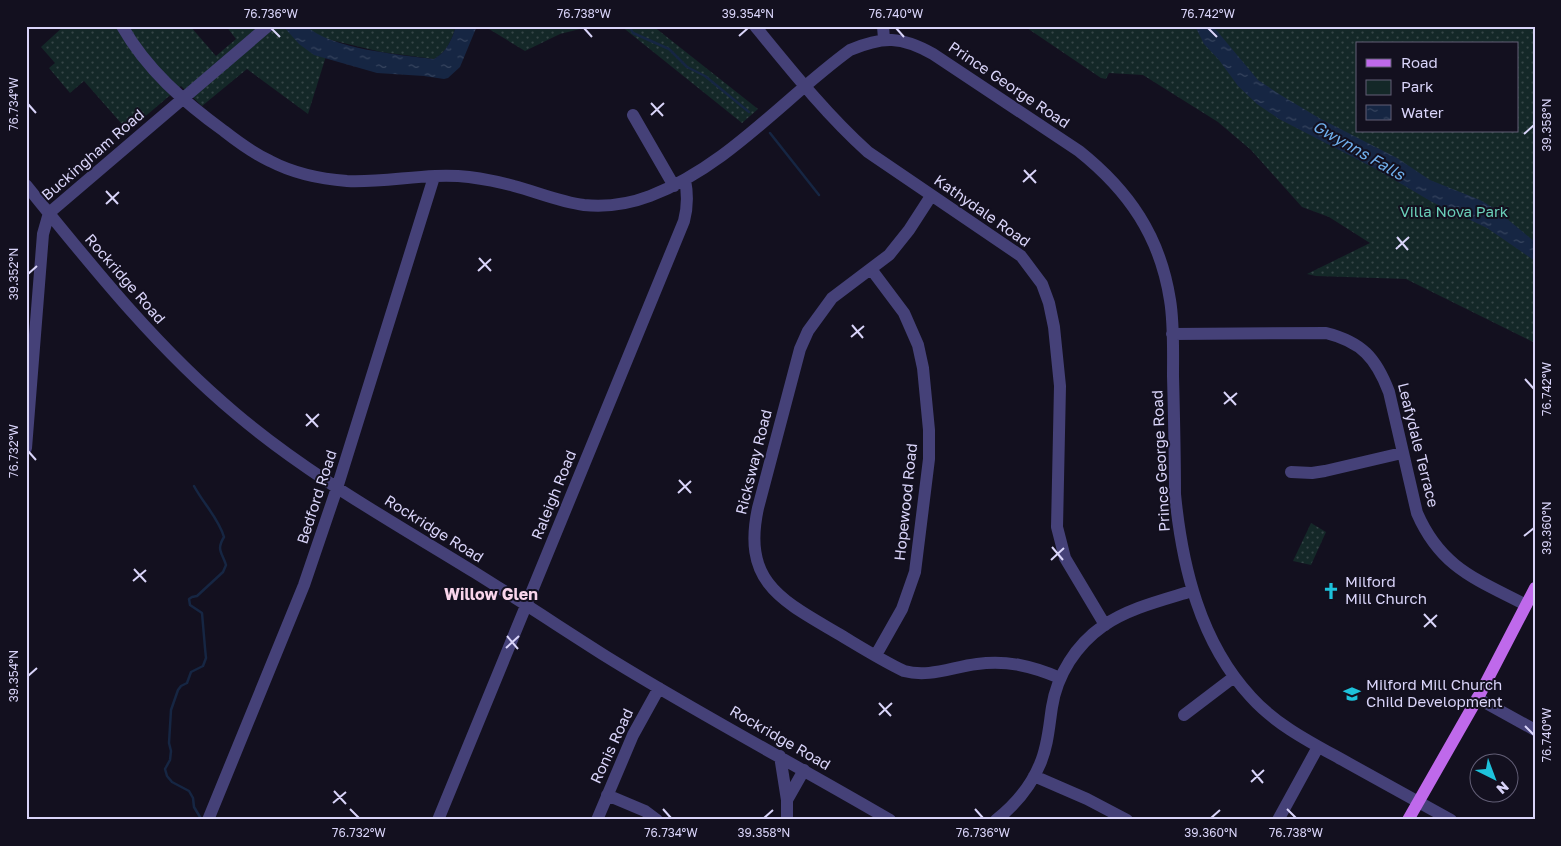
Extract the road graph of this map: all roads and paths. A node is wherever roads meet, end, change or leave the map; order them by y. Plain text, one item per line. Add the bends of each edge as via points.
1 (122, 26) edge
2 (268, 26) edge
3 (755, 26) edge
4 (883, 33) edge
5 (805, 86) junction
6 (183, 99) junction
7 (633, 115) dead end
8 (434, 176) junction
9 (680, 183) junction
10 (26, 185) edge
11 (931, 196) junction
12 (49, 213) junction
13 (871, 269) junction
14 (1172, 334) junction
15 (26, 448) edge
16 (1402, 453) junction
17 (1291, 472) dead end
18 (337, 488) junction
19 (1192, 591) junction
20 (1532, 595) edge
21 (527, 605) junction
22 (1105, 624) junction
23 (876, 655) junction
24 (1234, 677) junction
25 (1060, 678) junction
26 (659, 688) junction
27 (1477, 698) junction
28 (1184, 715) dead end
29 (1535, 730) edge
30 (1318, 746) junction
31 (780, 756) junction
32 (804, 770) junction
33 (1034, 776) junction
34 (608, 795) junction
35 (787, 800) junction
36 (1418, 802) junction
37 (208, 820) edge
38 (438, 820) edge
39 (597, 820) edge
40 (657, 820) edge
41 (787, 820) edge
42 (890, 820) edge
43 (996, 820) edge
44 (1127, 820) edge
45 (1278, 820) edge
46 (1408, 820) edge
47 (1451, 820) edge

1 - 6 street, Prince George Road via 146,63
2 - 6 street, Buckingham Road
3 - 5 street, Kathydale Road
4 - 5 street, Prince George Road via 850,50
4 - 14 street, Prince George Road via 933,54 1079,151 1118,186 1134,206 1159,256 1170,302
5 - 9 street, Prince George Road via 725,152
5 - 11 street, Kathydale Road via 868,152
6 - 8 street, Prince George Road via 245,147 297,172 347,181
6 - 12 street, Buckingham Road
7 - 9 street
8 - 9 street, Prince George Road via 466,176 493,181 583,205 626,203
8 - 18 street, Bedford Road
9 - 21 street, Raleigh Road via 688,195 684,221
10 - 12 street, Rockridge Road
11 - 13 street, Ricksway Road via 900,242
11 - 22 street, Kathydale Road via 1021,256 1042,284 1054,327 1060,386 1057,527 1065,558
12 - 15 street, Buckingham Road via 43,234
12 - 18 street, Rockridge Road via 122,302 203,386 268,440
13 - 23 street, Hopewood Road via 904,313 918,345 929,439 914,572 902,609
13 - 23 street, Ricksway Road via 832,298 808,330 800,348 758,508 754,546 765,580 784,601
14 - 16 street, Leafydale Terrace via 1311,332 1326,333 1352,342 1364,350 1382,373
14 - 19 street, Prince George Road via 1175,494
16 - 17 street via 1325,471
16 - 20 street, Leafydale Terrace via 1417,513 1424,528 1454,566 1471,577
18 - 21 street, Rockridge Road
18 - 37 street, Bedford Road via 304,585
19 - 22 street
19 - 24 street, Prince George Road via 1213,641
20 - 27 main road
21 - 26 street, Rockridge Road
21 - 38 street, Raleigh Road
22 - 25 street via 1074,654
23 - 25 street, Ricksway Road via 915,674 1009,662
24 - 28 street
24 - 30 street, Prince George Road via 1269,714
25 - 33 street via 1054,694 1046,747
26 - 31 street, Rockridge Road
26 - 34 street, Ronis Road via 633,735
27 - 29 street
27 - 36 main road
30 - 36 street, Prince George Road
30 - 45 street
31 - 32 street, Rockridge Road
31 - 35 street
32 - 35 street
32 - 42 street, Rockridge Road
33 - 43 street via 1013,805
33 - 44 street
34 - 39 street, Ronis Road
34 - 40 street via 645,811
35 - 41 street
36 - 46 main road
36 - 47 street, Prince George Road

